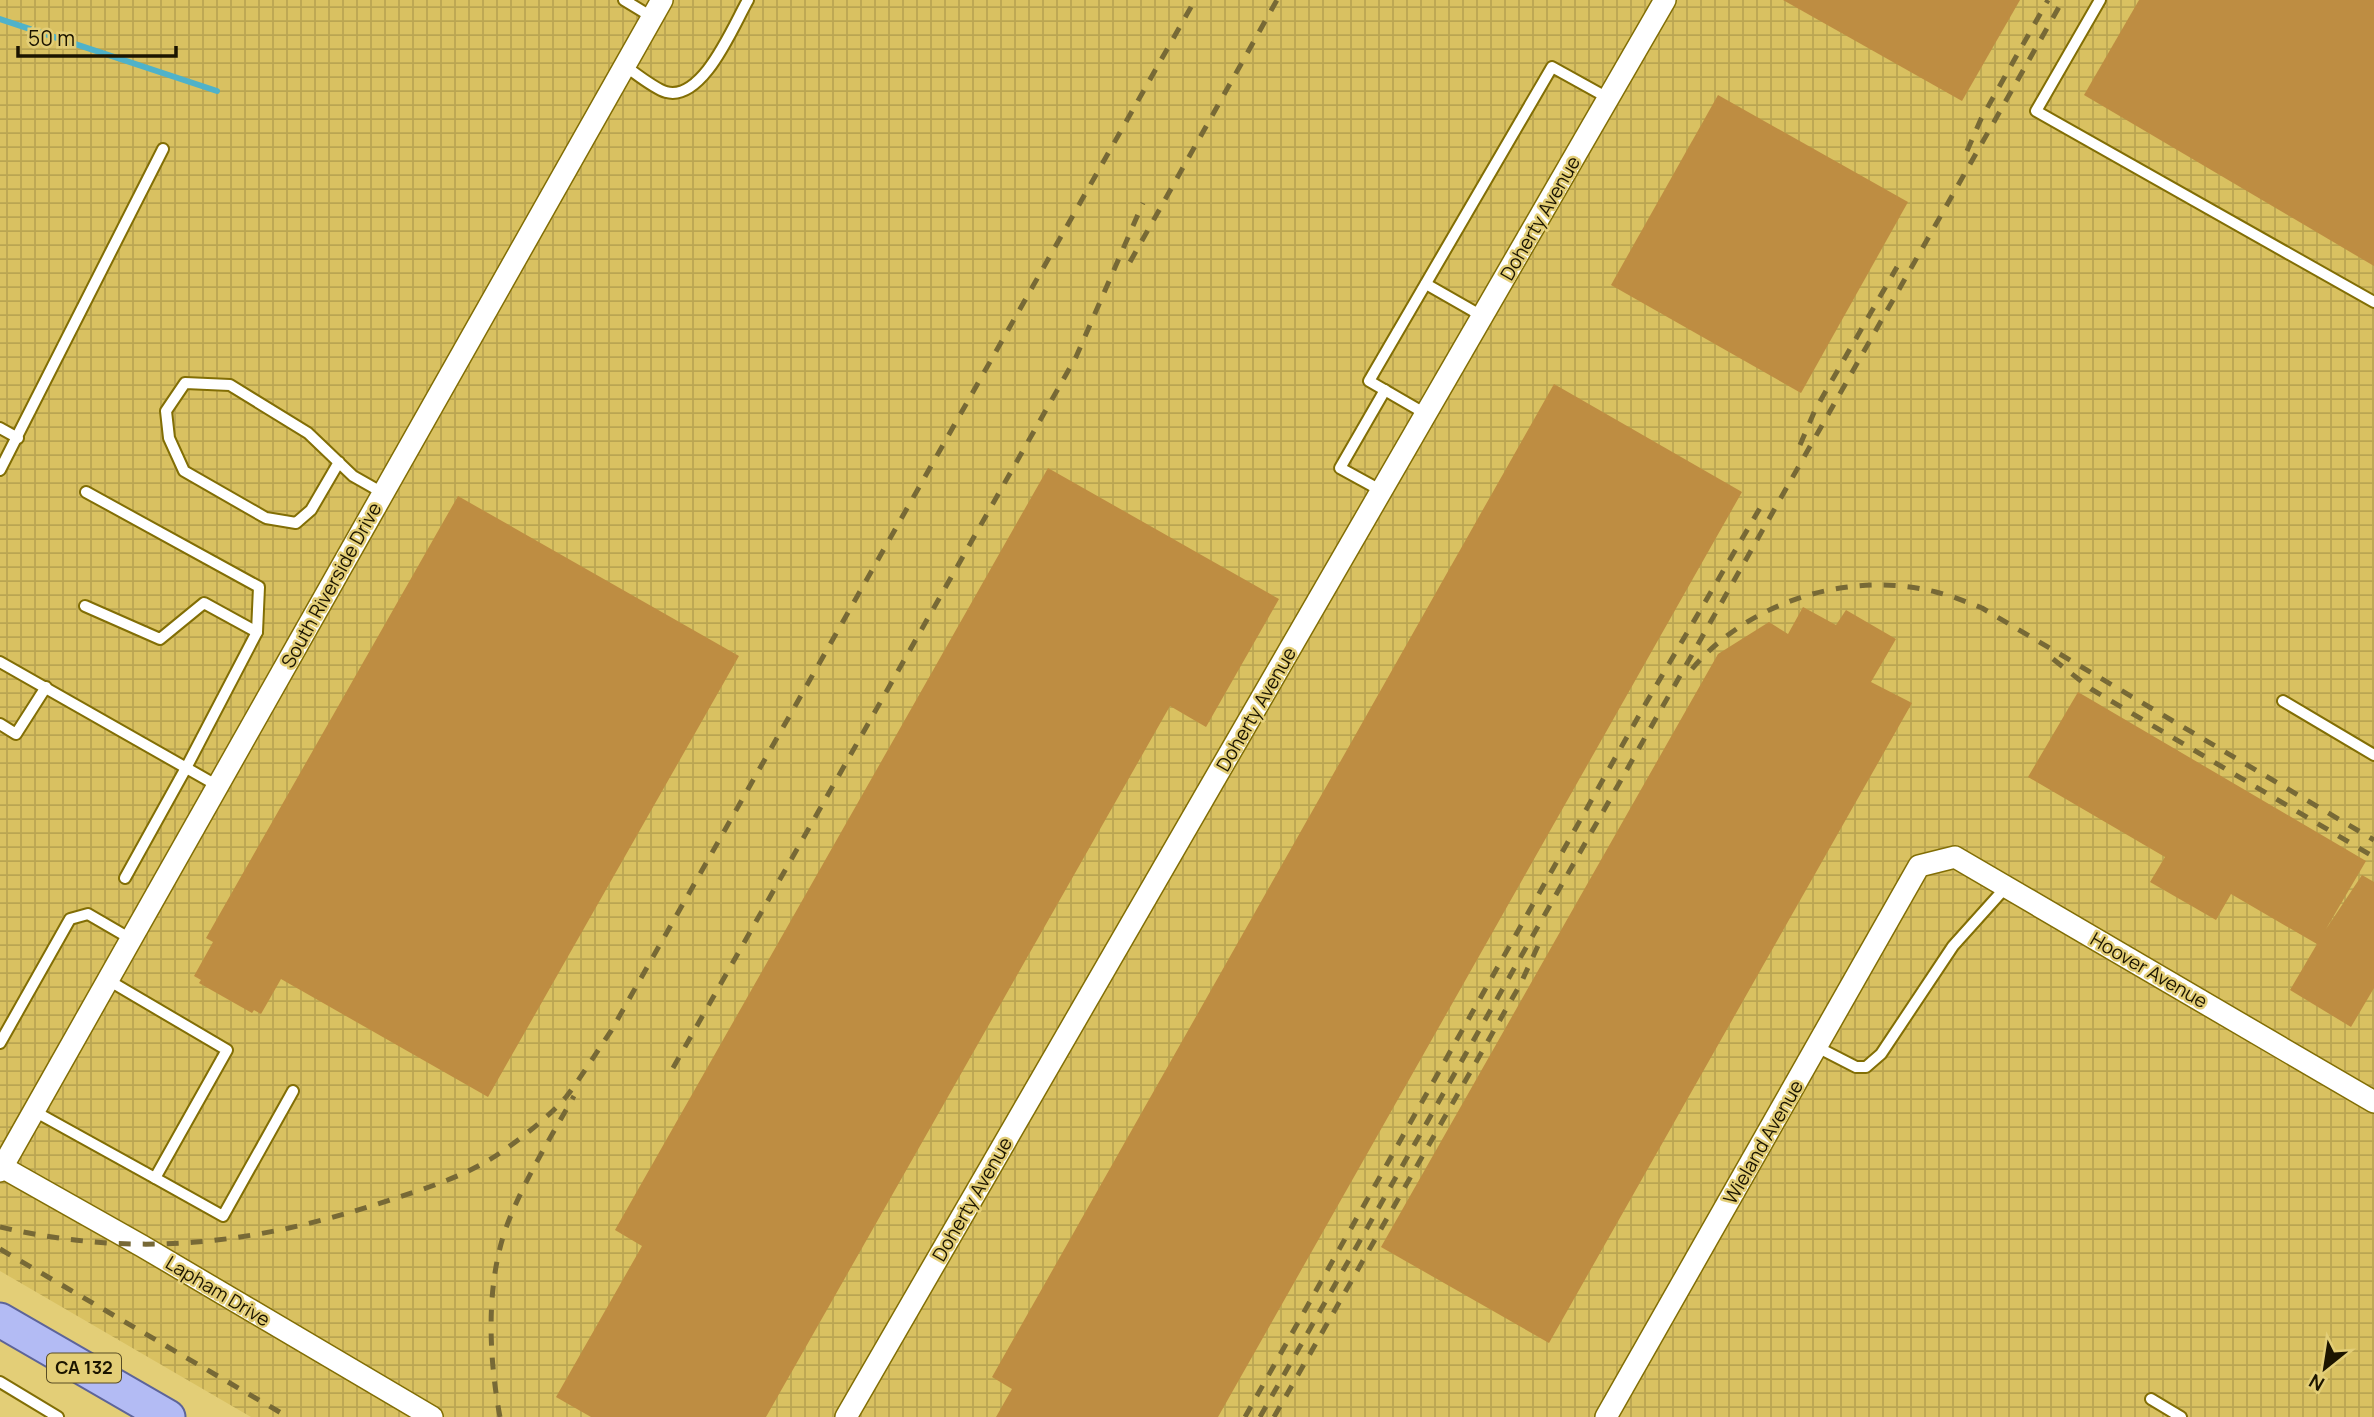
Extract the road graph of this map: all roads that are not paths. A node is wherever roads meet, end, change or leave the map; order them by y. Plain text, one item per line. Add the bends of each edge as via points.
1 (624, 0) edge
2 (748, 0) edge
3 (1665, 0) edge
4 (2100, 0) edge
5 (657, 9) edge
6 (625, 66) junction
7 (1608, 98) junction
8 (163, 149) dead end
9 (1426, 284) junction
10 (2374, 302) edge
11 (1482, 316) junction
12 (1385, 390) junction
13 (1426, 414) junction
14 (0, 428) edge
15 (18, 438) junction
16 (339, 463) junction
17 (0, 470) edge
18 (1382, 491) junction
19 (86, 492) dead end
20 (383, 494) junction
21 (85, 606) dead end
22 (257, 632) junction
23 (0, 662) edge
24 (46, 687) junction
25 (2283, 701) dead end
26 (0, 724) edge
27 (2374, 755) edge
28 (186, 768) junction
29 (218, 786) junction
30 (1919, 866) joint
31 (125, 878) dead end
32 (2006, 887) junction
33 (131, 939) junction
34 (108, 980) junction
35 (0, 1043) edge
36 (1817, 1047) junction
37 (293, 1091) dead end
38 (2374, 1102) edge
39 (34, 1111) junction
40 (1, 1168) edge
41 (155, 1178) junction
42 (0, 1320) edge
43 (0, 1382) edge
44 (2151, 1399) dead end
45 (58, 1417) edge
46 (168, 1417) edge
47 (432, 1417) edge
48 (846, 1417) edge
49 (1606, 1417) edge
50 (2181, 1417) edge

1 - 5 lane
2 - 6 lane via 708,71 685,91 666,92
3 - 7 street, Doherty Avenue
4 - 10 lane via 2036,111
5 - 6 street, South Riverside Drive
6 - 20 street, South Riverside Drive
7 - 9 lane via 1552,67
7 - 11 street, Doherty Avenue
8 - 15 lane
9 - 11 lane
9 - 12 lane via 1369,381
11 - 13 street, Doherty Avenue
12 - 13 lane
12 - 18 lane via 1340,468
13 - 18 street, Doherty Avenue
14 - 15 lane
15 - 17 lane
16 - 16 lane via 308,433 230,385 185,383 166,411 169,438 184,471 266,518 296,523 311,510
16 - 20 lane
18 - 48 street, Doherty Avenue
19 - 22 lane via 258,587
20 - 29 street, South Riverside Drive
21 - 22 lane via 160,639 204,603
22 - 28 lane
23 - 24 lane
24 - 26 lane via 16,734
24 - 28 lane
25 - 27 lane
28 - 29 lane
28 - 31 lane
29 - 33 street, South Riverside Drive
30 - 32 street, Hoover Avenue via 1955,857
30 - 36 street, Wieland Avenue
32 - 36 lane via 1953,946 1881,1054 1866,1067 1856,1067
32 - 38 street, Hoover Avenue
33 - 34 street, South Riverside Drive
33 - 35 lane via 88,914 70,919
34 - 39 street, South Riverside Drive
34 - 41 lane via 227,1050
36 - 49 street, Wieland Avenue
37 - 41 lane via 223,1216
39 - 40 street, South Riverside Drive
39 - 41 lane
40 - 47 street, Lapham Drive
42 - 46 main road, CA 132
43 - 45 lane
44 - 50 lane

